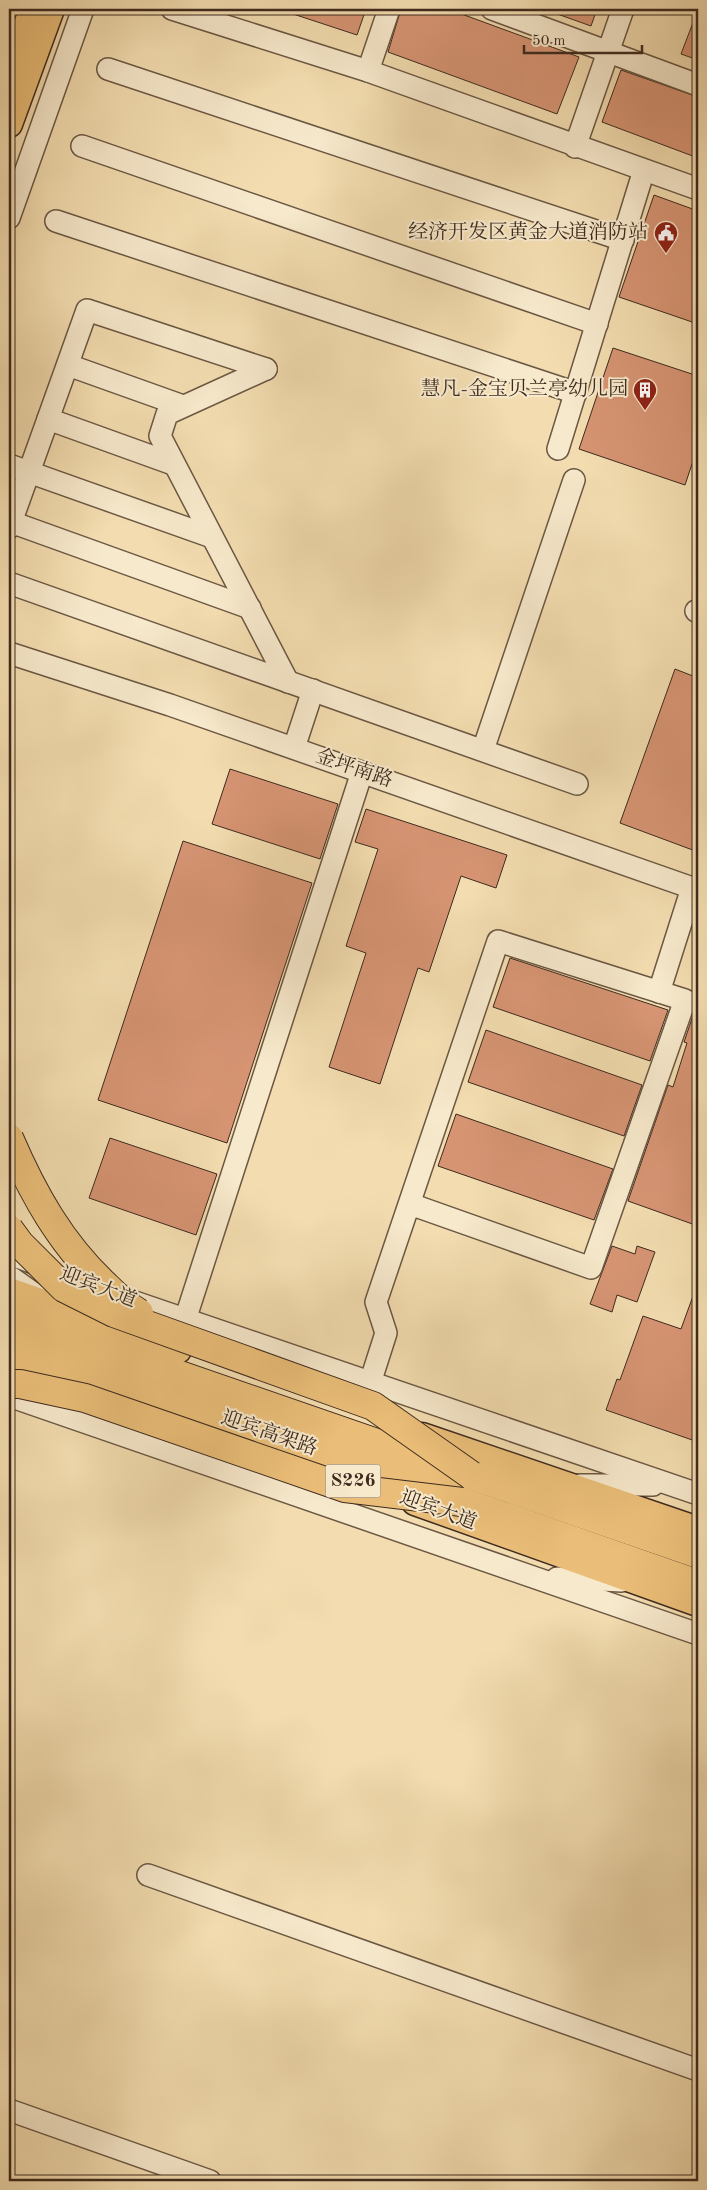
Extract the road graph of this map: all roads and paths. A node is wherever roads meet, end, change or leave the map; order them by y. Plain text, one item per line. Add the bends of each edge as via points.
1 (14, 9) edge
2 (34, 9) edge
3 (51, 9) edge
4 (83, 9) edge
5 (172, 9) edge
6 (389, 9) edge
7 (492, 9) edge
8 (623, 9) edge
9 (9, 22) edge
10 (608, 52) junction
11 (108, 69) dead end
12 (368, 71) junction
13 (9, 76) edge
14 (698, 85) edge
15 (9, 124) edge
16 (82, 146) dead end
17 (575, 147) junction
18 (644, 170) junction
19 (698, 189) edge
20 (9, 218) edge
21 (56, 221) dead end
22 (623, 240) junction
23 (597, 324) junction
24 (68, 365) junction
25 (576, 392) junction
26 (183, 406) junction
27 (48, 419) junction
28 (558, 448) dead end
29 (173, 464) junction
30 (9, 465) edge
31 (29, 472) junction
32 (574, 480) dead end
33 (10, 525) edge
34 (212, 537) junction
35 (9, 583) edge
36 (250, 608) junction
37 (9, 653) edge
38 (288, 682) junction
39 (313, 690) junction
40 (294, 748) junction
41 (483, 750) junction
42 (362, 772) junction
43 (577, 784) dead end
44 (695, 889) edge
45 (659, 992) junction
46 (9, 1138) edge
47 (410, 1204) junction
48 (9, 1229) edge
49 (9, 1254) edge
50 (9, 1276) edge
51 (9, 1291) edge
52 (50, 1306) junction
53 (9, 1316) edge
54 (183, 1329) junction
55 (9, 1343) edge
56 (9, 1358) edge
57 (370, 1383) junction
58 (9, 1384) edge
59 (9, 1397) edge
60 (85, 1398) junction
61 (472, 1475) junction
62 (563, 1485) junction
63 (671, 1485) junction
64 (698, 1494) edge
65 (462, 1502) junction
66 (698, 1530) edge
67 (698, 1554) edge
68 (532, 1577) junction
69 (639, 1582) junction
70 (698, 1584) edge
71 (698, 1603) edge
72 (698, 1634) edge
73 (148, 1875) dead end
74 (698, 2070) edge
75 (9, 2110) edge
76 (210, 2181) edge

1 - 9 highway
2 - 13 highway
3 - 15 main road
4 - 20 street
5 - 12 street
6 - 12 street
7 - 10 street
8 - 10 street
10 - 14 street
10 - 17 street
11 - 22 street
12 - 17 street
16 - 23 street
17 - 18 street
18 - 19 street
18 - 22 street
21 - 25 street
22 - 23 street
23 - 25 street
24 - 26 street
24 - 26 street via 87,310 266,369
24 - 27 street
25 - 28 street
26 - 29 street via 167,414 160,436
27 - 29 street
27 - 31 street
29 - 34 street
30 - 31 street
31 - 33 street
31 - 34 street
32 - 41 street
33 - 36 street
34 - 36 street
35 - 38 street
36 - 38 street
37 - 40 street, 金坪南路
38 - 39 street
39 - 40 street
39 - 41 street
40 - 42 street, 金坪南路
41 - 43 street
42 - 44 street, 金坪南路
42 - 54 street
44 - 45 street
45 - 47 street via 498,941
45 - 47 street via 686,1000 591,1268
46 - 54 highway, bridge via 41,1206 90,1271 128,1306
47 - 57 street via 376,1302 386,1333
48 - 54 highway, bridge via 64,1288 114,1313
49 - 54 street, 迎宾大道
50 - 52 street
51 - 52 main road, 迎宾大道
52 - 62 main road, 迎宾大道
53 - 61 highway, 迎宾高架路, bridge
54 - 57 street, 迎宾大道
54 - 61 highway, bridge via 374,1406
55 - 65 highway, 迎宾高架路, bridge
56 - 69 main road, 迎宾大道 / S226
57 - 63 street, 迎宾大道
58 - 60 highway, bridge
59 - 60 highway, bridge
59 - 68 street, 迎宾大道
60 - 65 highway, bridge via 345,1488
61 - 67 highway, 迎宾高架路
62 - 63 street
62 - 66 main road, 迎宾大道
63 - 64 street, 迎宾大道
65 - 70 highway, 迎宾高架路
68 - 69 street
68 - 72 street, 迎宾大道
69 - 71 main road, 迎宾大道 / S226
73 - 74 street
75 - 76 street

